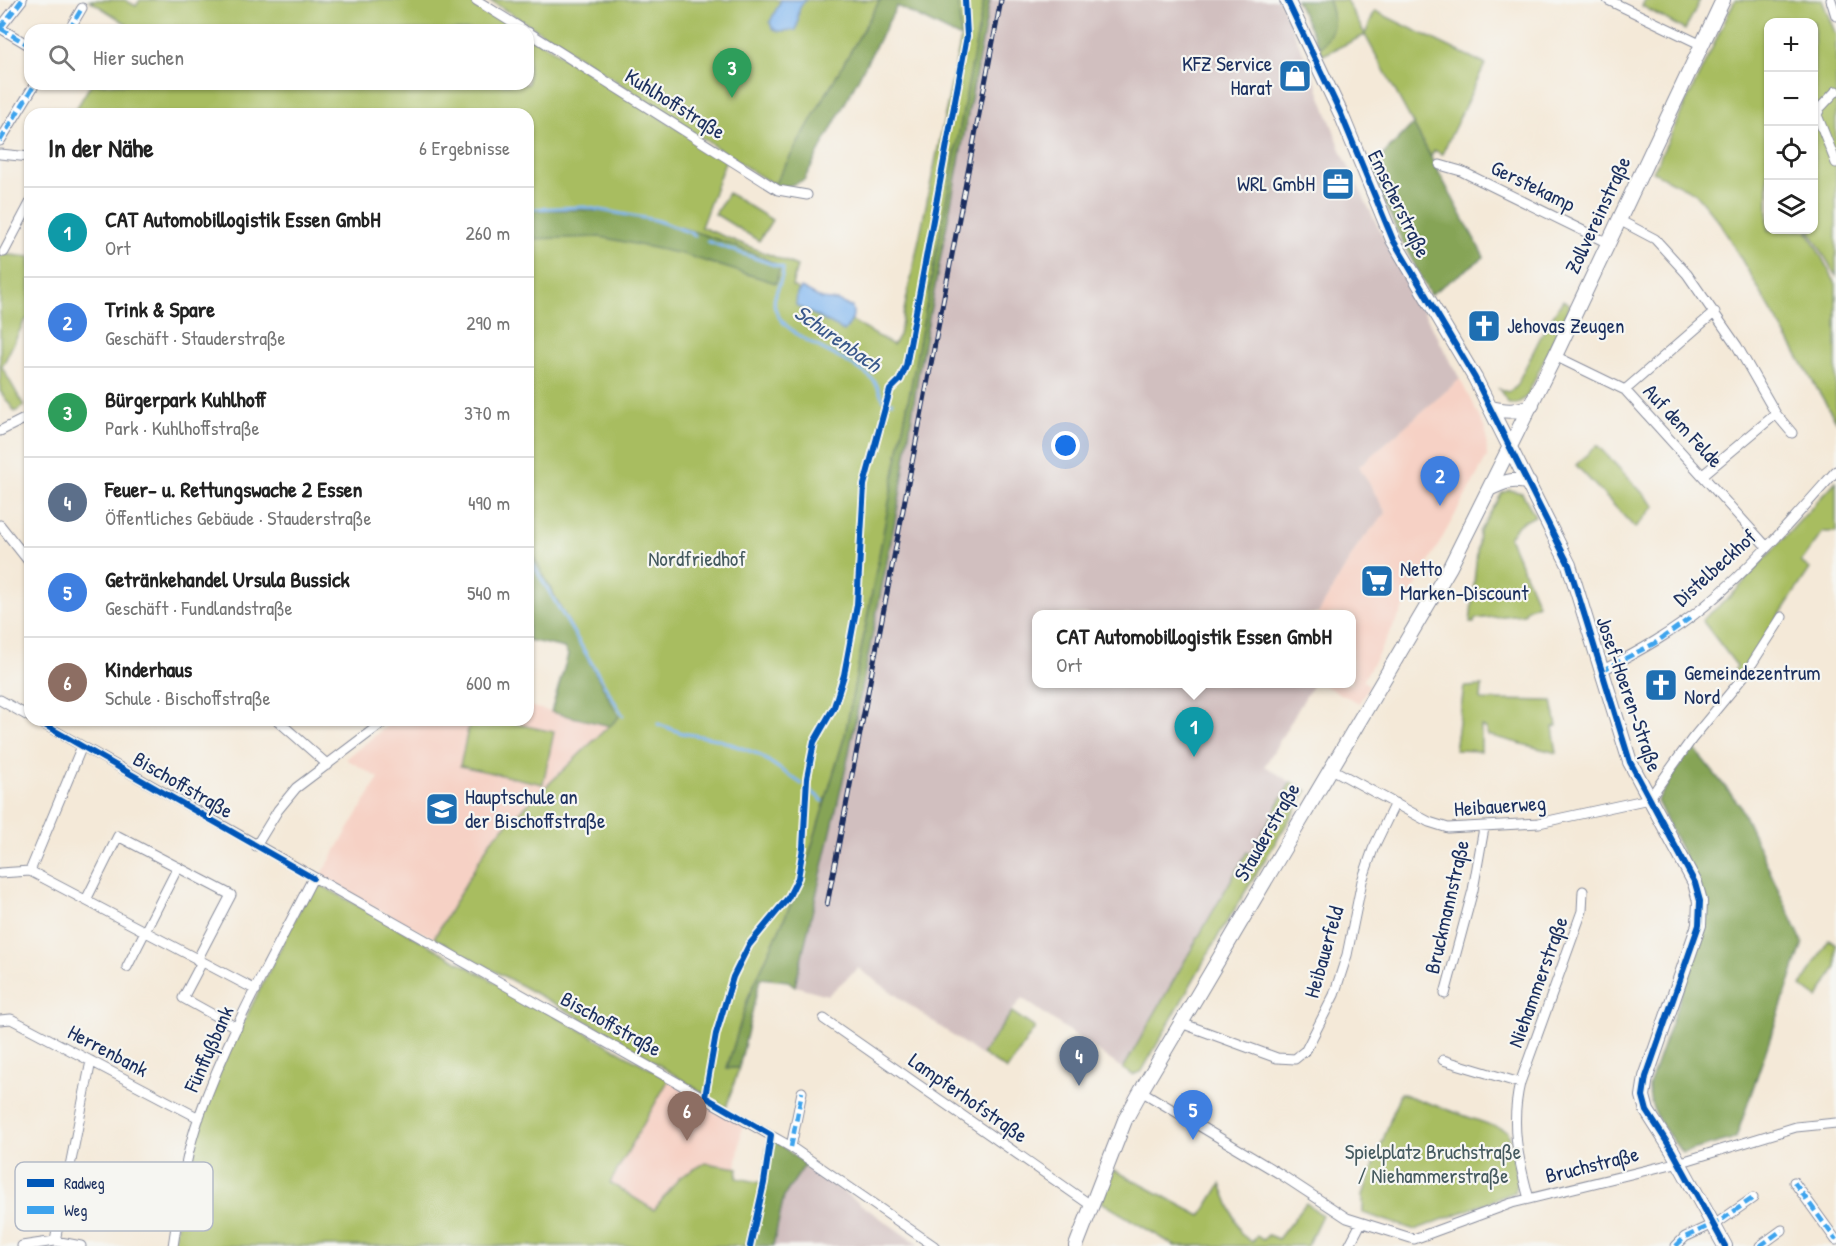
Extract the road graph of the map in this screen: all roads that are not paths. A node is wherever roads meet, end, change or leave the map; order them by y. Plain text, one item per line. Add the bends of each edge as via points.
1 (22, 0) edge
2 (476, 0) edge
3 (1287, 0) edge
4 (1608, 0) edge
5 (1633, 0) edge
6 (1723, 0) edge
7 (1831, 0) edge
8 (82, 8) dead end
9 (1629, 10) junction
10 (1836, 16) edge
11 (73, 24) edge
12 (515, 24) edge
13 (0, 28) edge
14 (534, 36) edge
15 (24, 42) edge
16 (1702, 45) junction
17 (31, 90) edge
18 (1836, 91) edge
19 (0, 141) edge
20 (0, 154) edge
21 (24, 156) edge
22 (1836, 163) edge
23 (1440, 165) dead end
24 (807, 195) dead end
25 (24, 214) edge
26 (1619, 220) junction
27 (1608, 243) junction
28 (4, 252) dead end
29 (1715, 312) junction
30 (1555, 356) junction
31 (1625, 390) junction
32 (1532, 405) junction
33 (1491, 408) junction
34 (1776, 414) junction
35 (24, 419) edge
36 (0, 431) edge
37 (1792, 433) dead end
38 (1511, 447) junction
39 (1836, 471) edge
40 (1704, 474) junction
41 (1528, 483) junction
42 (1490, 489) junction
43 (0, 525) edge
44 (1766, 546) junction
45 (24, 555) edge
46 (1782, 617) dead end
47 (1601, 671) junction
48 (0, 700) edge
49 (24, 714) edge
50 (47, 726) edge
51 (284, 726) edge
52 (378, 726) edge
53 (82, 746) junction
54 (328, 765) junction
55 (1330, 768) junction
56 (1649, 799) junction
57 (1395, 803) junction
58 (1484, 828) junction
59 (256, 846) junction
60 (178, 867) junction
61 (30, 871) junction
62 (0, 873) edge
63 (313, 878) junction
64 (1583, 891) dead end
65 (86, 900) junction
66 (144, 930) junction
67 (199, 961) junction
68 (127, 967) dead end
69 (256, 990) junction
70 (1445, 994) dead end
71 (824, 1019) dead end
72 (0, 1020) edge
73 (1181, 1023) junction
74 (237, 1028) junction
75 (1443, 1060) dead end
76 (91, 1061) junction
77 (1520, 1083) junction
78 (1141, 1090) junction
79 (802, 1092) dead end
80 (199, 1118) junction
81 (1836, 1123) edge
82 (792, 1147) junction
83 (71, 1162) edge
84 (188, 1162) edge
85 (1679, 1162) junction
86 (1794, 1182) dead end
87 (1753, 1198) dead end
88 (1528, 1199) junction
89 (1092, 1206) junction
90 (1361, 1223) junction
91 (1711, 1225) junction
92 (1782, 1230) dead end
93 (57, 1231) edge
94 (176, 1231) edge
95 (55, 1241) junction
96 (1835, 1243) edge
97 (22, 1246) edge
98 (81, 1246) edge
99 (173, 1246) edge
100 (934, 1246) edge
101 (1076, 1246) edge
102 (1349, 1246) edge
103 (1676, 1246) edge
104 (1725, 1246) edge
105 (1760, 1246) edge

1 - 13 street
2 - 12 street, Kuhlhoffstraße
3 - 33 main road, Emscherstraße via 1341,114 1385,224
4 - 9 street
5 - 9 street
6 - 16 main road, Zollvereinstraße
7 - 10 street
8 - 11 street
9 - 16 street
13 - 15 street
14 - 24 street, Kuhlhoffstraße via 778,190
16 - 26 main road, Zollvereinstraße
17 - 19 street
18 - 22 street via 1817,115
20 - 21 street
23 - 27 street, Gerstekamp via 1461,171
25 - 28 street
26 - 27 main road, Zollvereinstraße
26 - 29 street via 1664,247
27 - 30 main road, Zollvereinstraße
29 - 31 street
29 - 34 street
30 - 31 street, Auf dem Felde
30 - 32 main road, Zollvereinstraße
31 - 40 street, Auf dem Felde
32 - 33 main road via 1518,411
32 - 38 main road, Zollvereinstraße
33 - 38 main road, Emscherstraße
34 - 37 street
34 - 40 street
35 - 36 street
38 - 41 main road, Josef-Hoeren-Straße
38 - 42 main road, Stauderstraße
39 - 44 street, Distelbeckhof
40 - 44 street, Auf dem Felde
41 - 42 main road via 1506,481
41 - 47 main road, Josef-Hoeren-Straße via 1569,565
42 - 55 main road, Stauderstraße via 1450,567
43 - 45 street
44 - 47 street, Distelbeckhof via 1693,616 1655,643
46 - 56 street via 1744,676
47 - 56 main road, Josef-Hoeren-Straße via 1630,762
48 - 49 street
50 - 53 street, Bischoffstraße
51 - 54 street
52 - 54 street
53 - 59 street, Bischoffstraße
53 - 61 street
54 - 59 street via 288,797
55 - 57 street, Heibauerweg
55 - 73 main road, Stauderstraße
56 - 58 street, Heibauerweg via 1539,823
56 - 85 main road, Josef-Hoeren-Straße via 1695,883 1700,901 1694,946 1643,1089 1647,1111
57 - 58 street, Heibauerweg via 1439,826
57 - 73 street, Heibauerfeld via 1362,881 1337,986 1306,1050 1295,1059 1277,1058
58 - 70 street, Bruckmannstraße via 1473,890
59 - 63 street, Bischoffstraße
60 - 65 street via 118,836
60 - 66 street
60 - 67 street via 231,895
61 - 62 street
61 - 65 street
63 - 69 street, Fünffußbank
63 - 82 street, Bischoffstraße
64 - 77 street, Niehammerstraße via 1582,911
65 - 66 street
66 - 67 street
66 - 68 street
67 - 69 street
67 - 74 street via 183,998
69 - 74 street, Fünffußbank
71 - 89 street, Lampferhofstraße
72 - 76 street, Herrenbank via 11,1019
73 - 78 main road, Stauderstraße
74 - 80 street, Fünffußbank
75 - 77 street
76 - 80 street, Herrenbank
76 - 83 street
77 - 88 street, Niehammerstraße via 1514,1133
78 - 89 main road, Stauderstraße via 1125,1120
78 - 90 street, Bruchstraße via 1330,1209
79 - 82 street
80 - 84 street, Fünffußbank
81 - 85 street, Bruchstraße via 1796,1127
82 - 100 street, Bischoffstraße
85 - 88 street, Bruchstraße
85 - 91 main road, Josef-Hoeren-Straße
86 - 96 street
87 - 91 street
88 - 90 street, Bruchstraße via 1414,1239
89 - 101 main road, Stauderstraße
90 - 102 street
91 - 103 street via 1685,1237
91 - 104 main road, Josef-Hoeren-Straße
92 - 105 street
93 - 95 street
94 - 99 street, Fünffußbank
95 - 97 street
95 - 98 street

